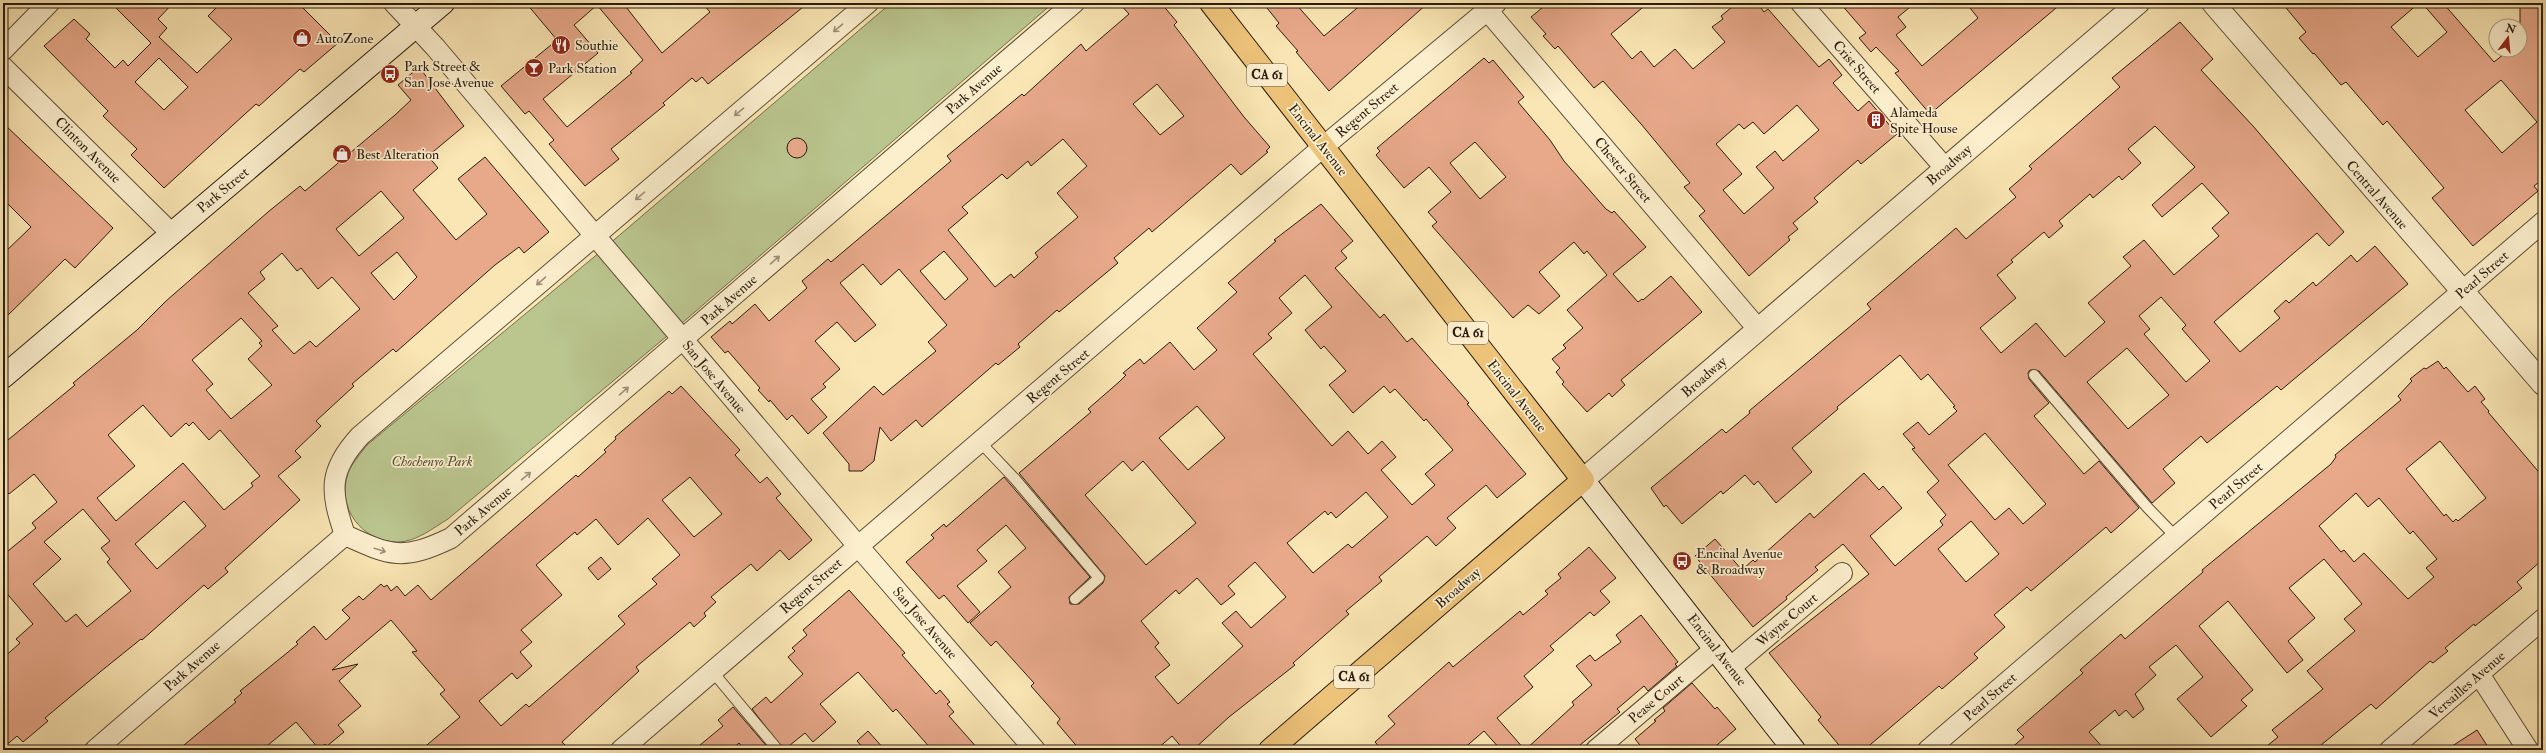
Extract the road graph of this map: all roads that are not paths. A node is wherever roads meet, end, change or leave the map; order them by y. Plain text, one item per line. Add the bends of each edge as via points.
1 (49, 3) edge
2 (394, 3) edge
3 (443, 3) edge
4 (868, 3) edge
5 (1074, 3) edge
6 (1210, 3) edge
7 (1801, 3) edge
8 (2138, 3) edge
9 (2212, 3) edge
10 (1491, 7) edge
11 (416, 27) junction
12 (3, 50) edge
13 (3, 67) edge
14 (1323, 147) junction
15 (1944, 168) junction
16 (2543, 222) edge
17 (172, 234) junction
18 (594, 235) junction
19 (2462, 292) junction
20 (1758, 329) junction
21 (682, 340) junction
22 (2034, 375) dead end
23 (3, 377) edge
24 (2543, 384) edge
25 (980, 442) junction
26 (1582, 480) junction
27 (344, 535) junction
28 (2176, 537) junction
29 (858, 546) junction
30 (1842, 573) dead end
31 (1075, 599) dead end
32 (2543, 619) edge
33 (1716, 648) junction
34 (1731, 667) junction
35 (712, 672) junction
36 (2479, 674) junction
37 (95, 750) edge
38 (621, 750) edge
39 (778, 750) edge
40 (1035, 750) edge
41 (1270, 750) edge
42 (1596, 750) edge
43 (1794, 750) edge
44 (1928, 750) edge
45 (2390, 750) edge
46 (2528, 750) edge

1 - 12 street
2 - 11 street, San Jose Avenue
3 - 11 street, Park Street
4 -> 18 street
21 -> 5 street, Park Avenue
6 - 14 main road, Encinal Avenue / CA 61
7 - 15 street, Crist Street
8 - 15 street, Broadway
9 - 19 street, Central Avenue
10 - 14 street, Regent Street
10 - 20 street, Chester Street
11 - 17 street, Park Street
11 - 18 street, San Jose Avenue
13 - 17 street, Clinton Avenue
14 - 25 street, Regent Street
14 - 26 main road, Encinal Avenue / CA 61
15 - 20 street, Broadway
16 - 19 street, Pearl Street
17 - 23 street, Park Street
18 - 21 street, San Jose Avenue
18 -> 27 street via 360,436 346,451 340,460 334,489
19 - 24 street, Central Avenue
19 - 28 street, Pearl Street
20 - 26 street, Broadway
27 -> 21 street, Park Avenue via 376,550 402,555 428,550 451,538
21 - 29 street, San Jose Avenue
22 - 28 lane via 2147,507
25 - 29 street, Regent Street
25 - 31 lane via 1099,578
26 - 33 street, Encinal Avenue
26 - 41 main road, Broadway / CA 61
27 - 37 street, Park Avenue
28 - 44 street, Pearl Street
29 - 35 street, Regent Street
29 - 40 street, San Jose Avenue
30 - 34 street, Wayne Court
32 - 36 street, Versailles Avenue
33 - 34 street, Encinal Avenue
33 - 42 street, Pease Court
34 - 43 street, Encinal Avenue
35 - 38 street, Regent Street
35 - 39 lane
36 - 45 street, Versailles Avenue
36 - 46 street

